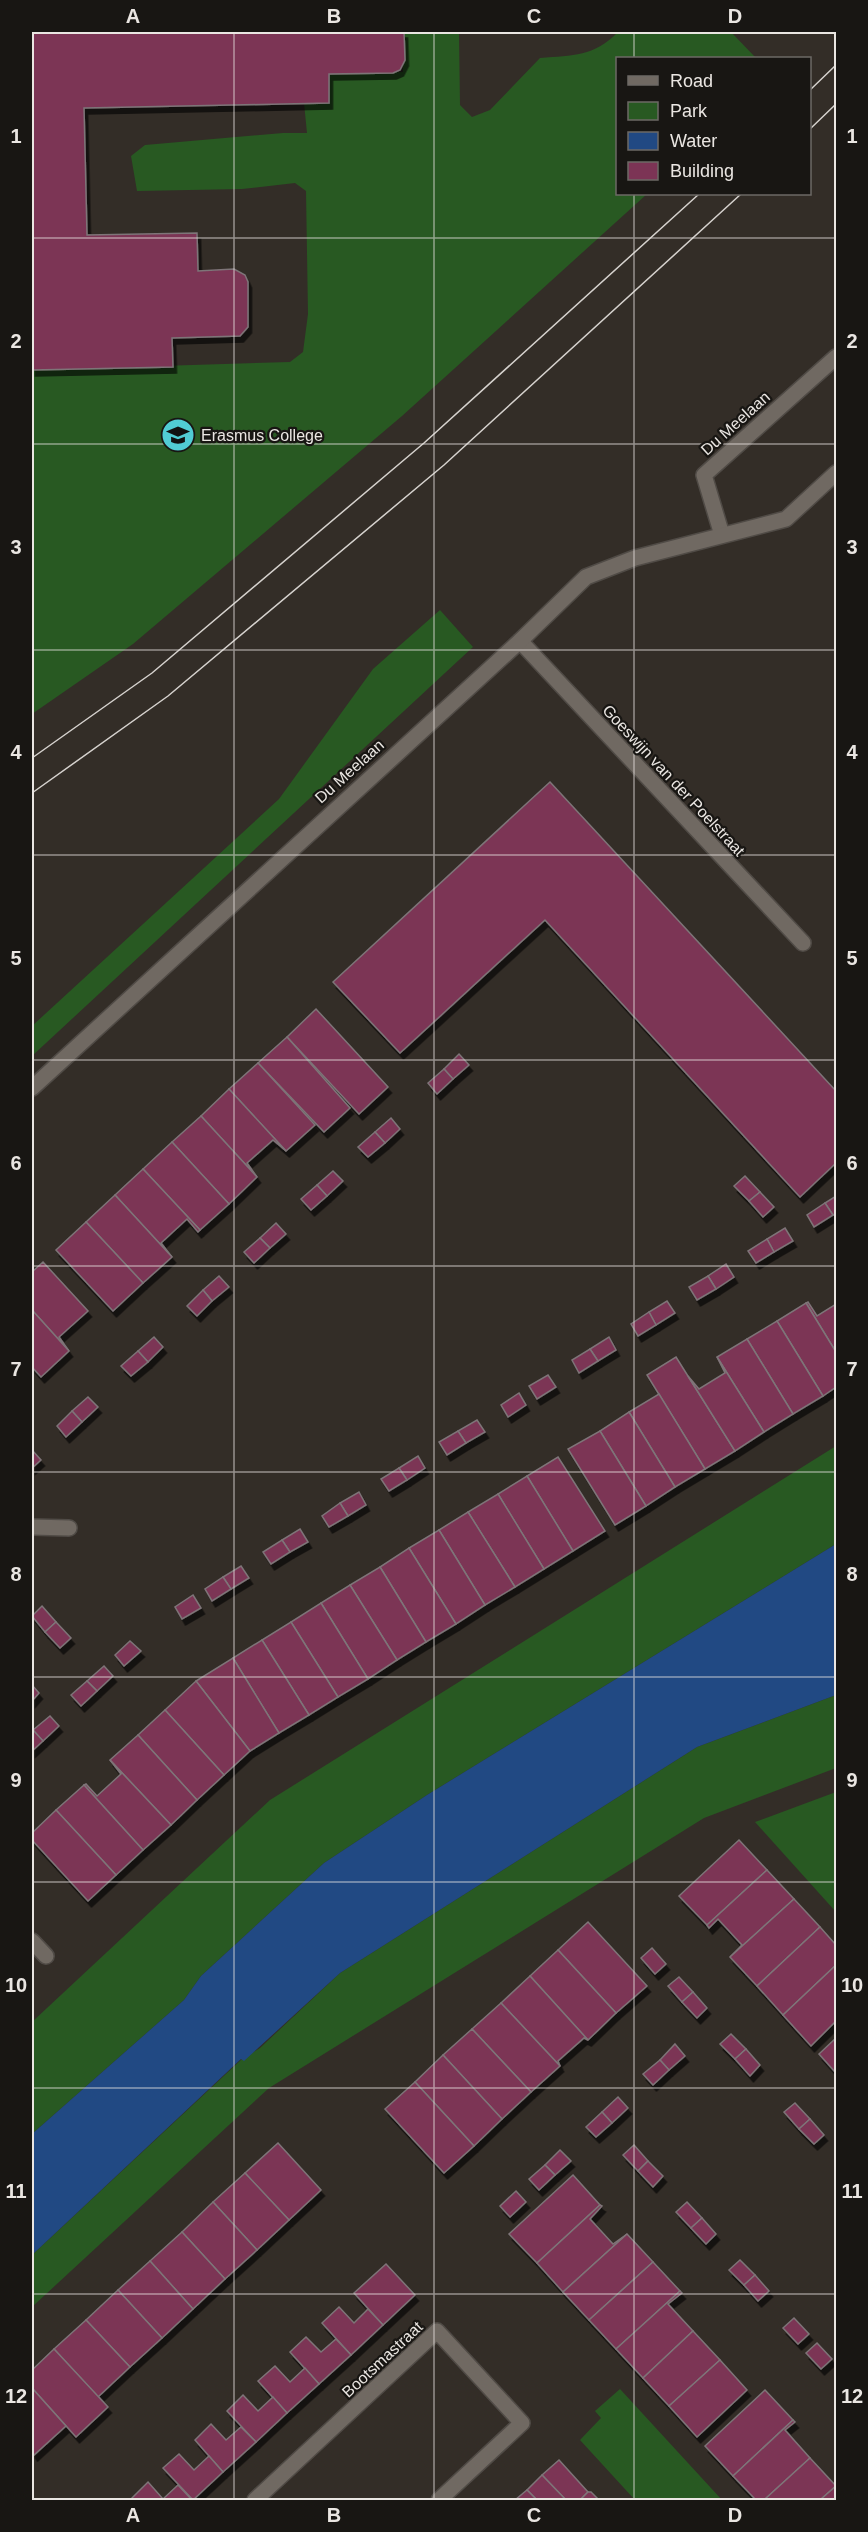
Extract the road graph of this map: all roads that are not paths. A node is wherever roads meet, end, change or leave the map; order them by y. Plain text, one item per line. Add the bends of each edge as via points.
1 (837, 357) edge
2 (837, 473) edge
3 (722, 534) junction
4 (520, 641) junction
5 (803, 943) dead end
6 (32, 1088) edge
7 (32, 1527) edge
8 (69, 1528) dead end
9 (32, 1941) edge
10 (46, 1956) dead end
11 (255, 2500) edge
12 (439, 2500) edge

1 - 3 street, Du Meelaan via 704,475
2 - 3 street, Du Meelaan via 786,519
3 - 4 street, Du Meelaan via 635,558 586,577
4 - 5 street, Goeswijn van der Poelstraat
4 - 6 street, Du Meelaan
7 - 8 street
9 - 10 street
11 - 12 street, Bootsmastraat via 437,2331 522,2423

